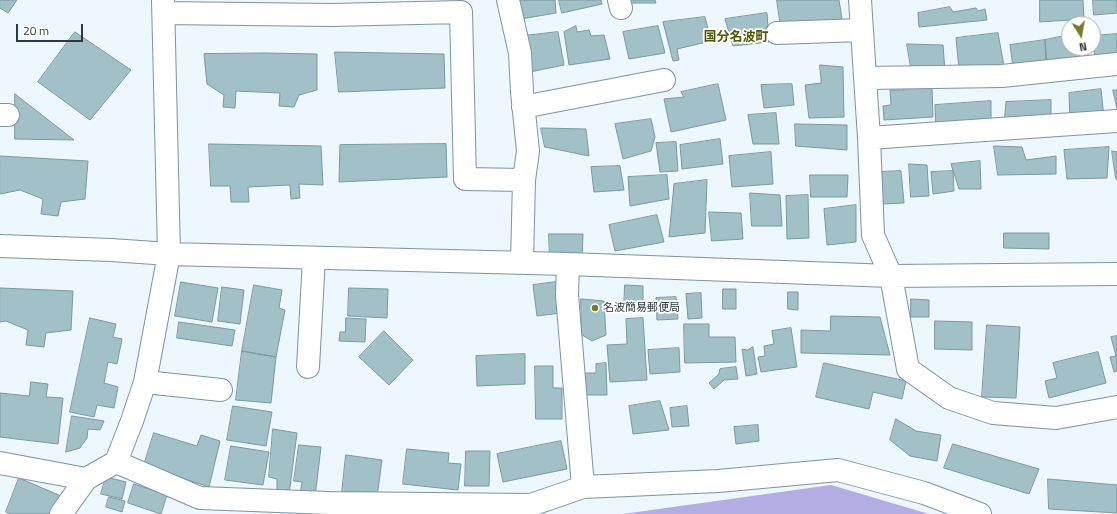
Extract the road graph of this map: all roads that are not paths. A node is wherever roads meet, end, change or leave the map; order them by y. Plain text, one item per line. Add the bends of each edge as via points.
1 (508, 0) edge
2 (860, 0) edge
3 (461, 6) edge
4 (163, 7) edge
5 (219, 7) edge
6 (862, 30) junction
7 (777, 33) dead end
8 (1117, 64) edge
9 (865, 78) junction
10 (664, 80) dead end
11 (523, 107) junction
12 (1117, 121) edge
13 (868, 138) junction
14 (524, 180) junction
15 (0, 246) edge
16 (169, 254) junction
17 (314, 258) junction
18 (522, 263) junction
19 (568, 264) junction
20 (1117, 274) edge
21 (891, 276) junction
22 (308, 367) dead end
23 (145, 382) junction
24 (221, 390) dead end
25 (1117, 407) edge
26 (116, 462) junction
27 (0, 464) edge
28 (86, 479) junction
29 (583, 487) junction
30 (308, 508) edge
31 (61, 514) edge
32 (980, 514) edge

1 - 11 street via 520,53
2 - 6 street
3 - 5 street via 331,14
3 - 14 street via 465,180
4 - 5 street
4 - 16 street
6 - 7 street
6 - 9 street
8 - 9 street via 1002,76
9 - 13 street
10 - 11 street
11 - 14 street via 528,151
12 - 13 street
13 - 21 street via 872,235
14 - 18 street
15 - 16 street
16 - 17 street
16 - 23 street
17 - 18 street
17 - 22 street
18 - 19 street
19 - 21 street
19 - 29 street via 567,294
20 - 21 street
21 - 25 street via 908,369 949,398 993,413 1056,418
23 - 24 street
23 - 26 street
26 - 28 street
26 - 30 street via 200,498
27 - 28 street
28 - 31 street
29 - 30 street via 531,505
29 - 32 street via 718,481 838,470 924,493

